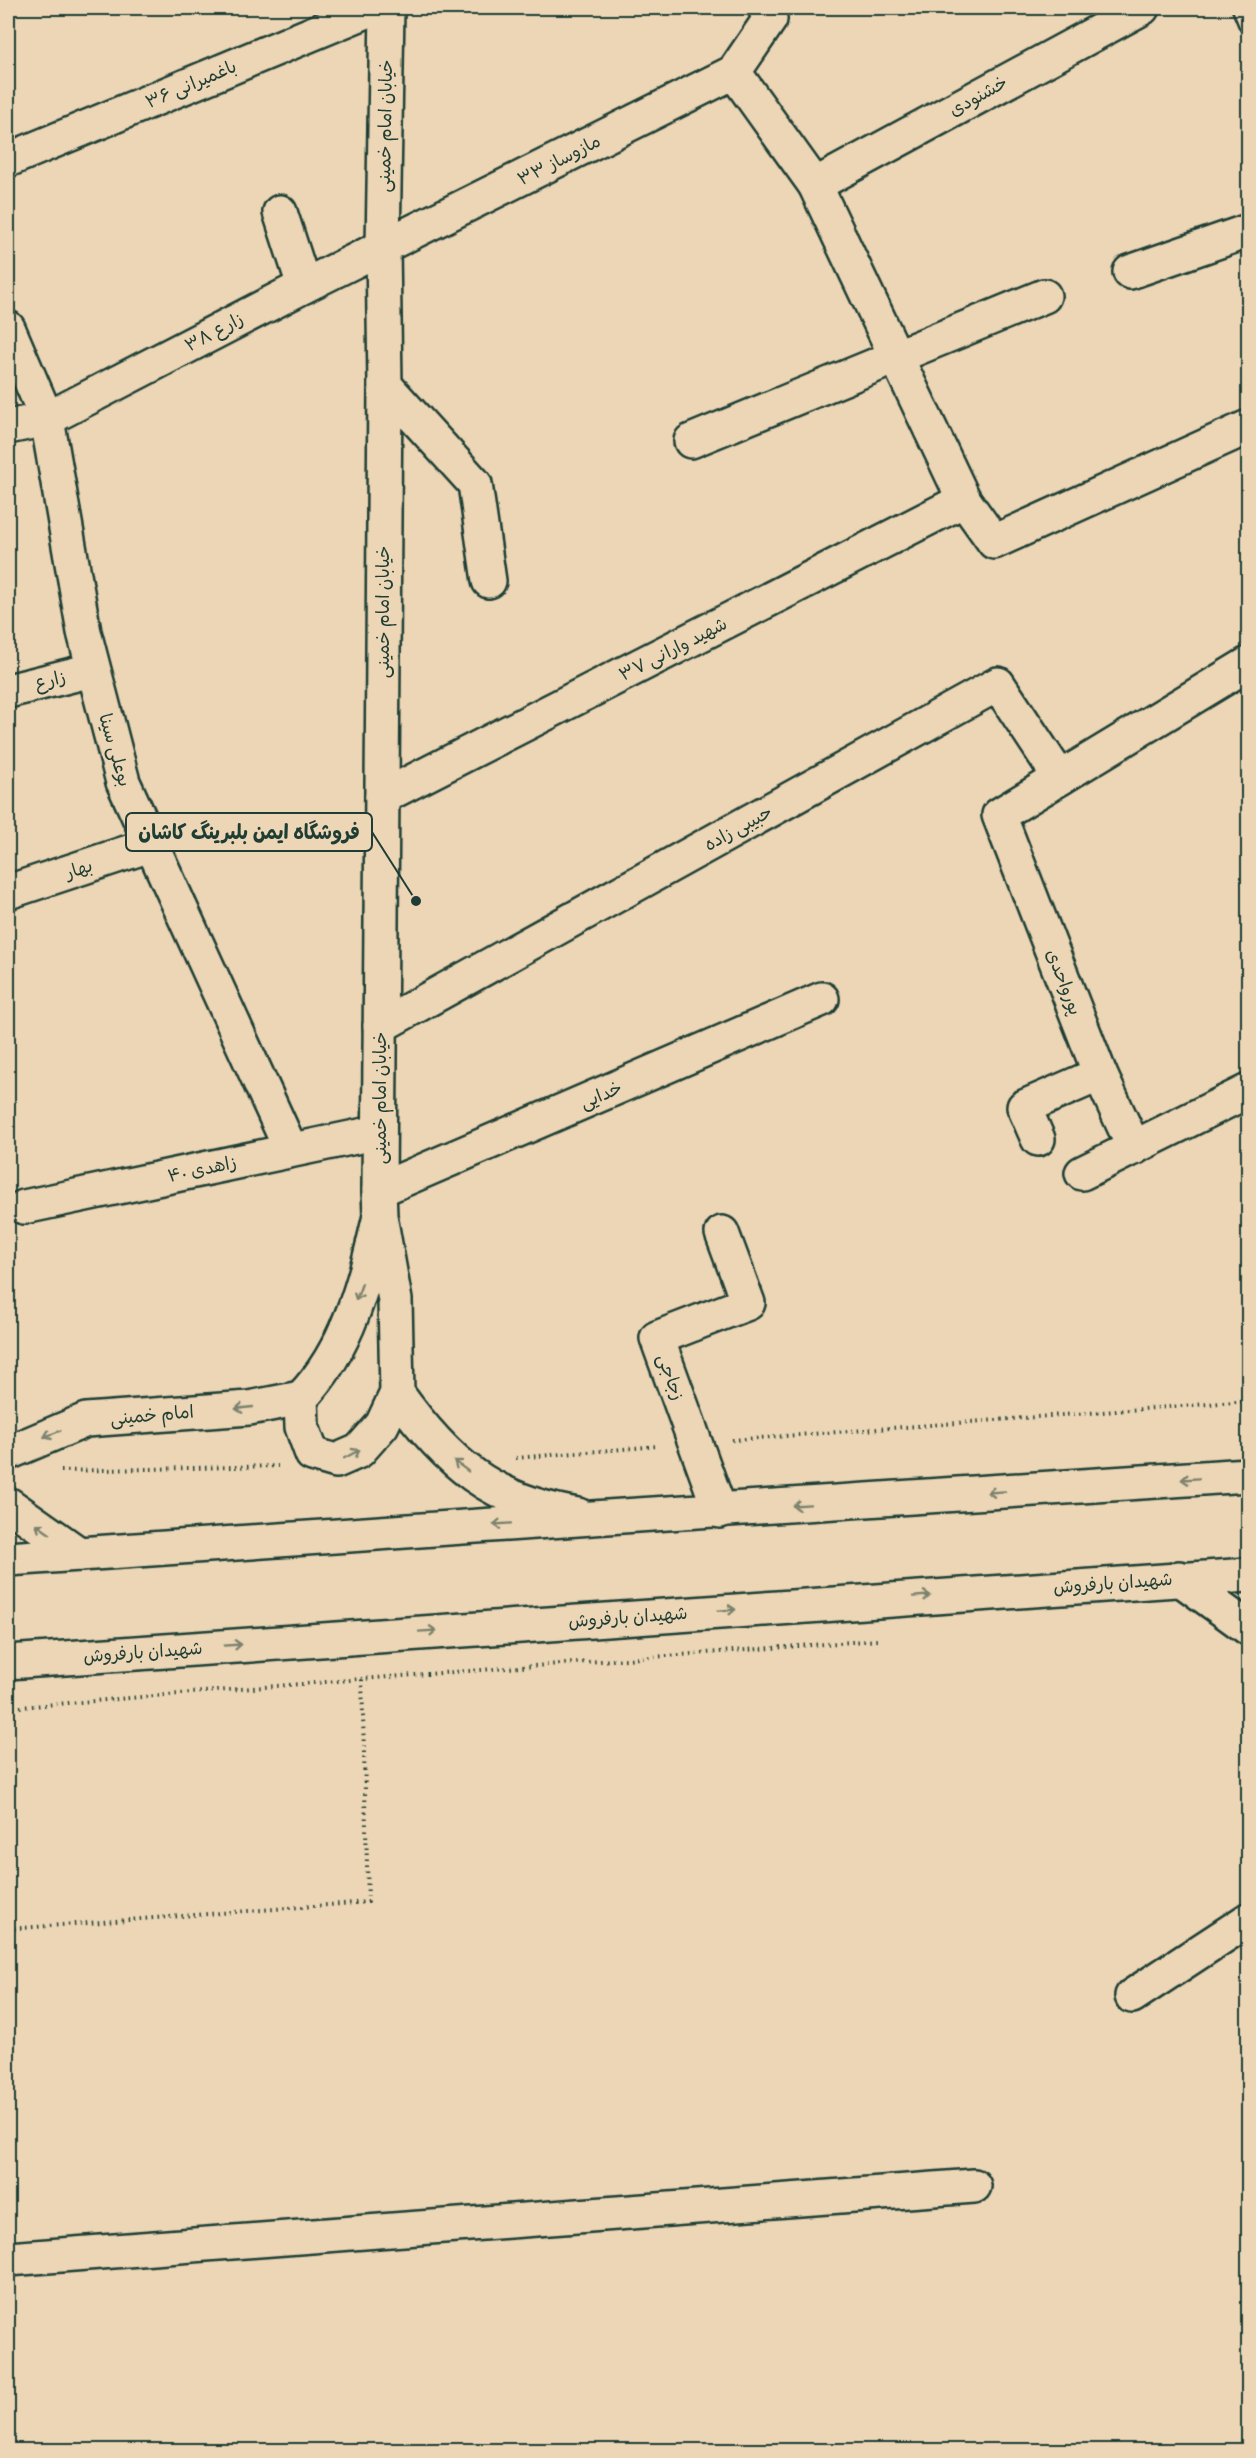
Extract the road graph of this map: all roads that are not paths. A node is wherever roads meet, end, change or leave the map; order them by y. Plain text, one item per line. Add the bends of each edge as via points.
1 (374, 8) edge
2 (387, 8) edge
3 (765, 8) edge
4 (1142, 8) edge
5 (1241, 8) edge
6 (1248, 25) edge
7 (734, 72) junction
8 (8, 160) edge
9 (815, 185) junction
10 (280, 212) dead end
11 (1248, 231) edge
12 (383, 247) junction
13 (1130, 272) dead end
14 (304, 286) junction
15 (1044, 296) dead end
16 (8, 328) edge
17 (898, 357) junction
18 (385, 385) junction
19 (47, 419) junction
20 (8, 427) edge
21 (1248, 427) edge
22 (691, 441) dead end
23 (964, 500) junction
24 (489, 580) dead end
25 (1248, 664) edge
26 (92, 670) junction
27 (8, 691) edge
28 (1060, 778) junction
29 (381, 797) junction
30 (150, 845) junction
31 (8, 892) edge
32 (822, 999) dead end
33 (380, 1026) junction
34 (1100, 1074) junction
35 (1248, 1091) edge
36 (379, 1132) junction
37 (1038, 1139) dead end
38 (1134, 1148) junction
39 (291, 1150) junction
40 (1082, 1173) dead end
41 (380, 1203) junction
42 (24, 1207) dead end
43 (722, 1233) dead end
44 (397, 1393) junction
45 (301, 1398) junction
46 (8, 1453) edge
47 (1248, 1475) edge
48 (8, 1504) edge
49 (720, 1511) junction
50 (592, 1518) junction
51 (79, 1554) junction
52 (8, 1559) edge
53 (1248, 1575) edge
54 (1179, 1578) junction
55 (1248, 1628) edge
56 (8, 1662) edge
57 (1248, 1920) edge
58 (1131, 1996) dead end
59 (974, 2186) dead end
60 (8, 2259) edge

1 - 8 main road, باغمیرانی ۳۶
2 - 12 main road, خیابان امام خمینی
3 - 7 main road via 771,19
4 - 9 main road, خشنودی
5 - 6 lane
7 - 9 main road
7 - 12 main road, مازوساز ۳۳
9 - 17 main road
10 - 14 main road
11 - 13 main road
12 - 14 main road, زارع ۳۸
12 - 18 main road, خیابان امام خمینی
14 - 19 main road, زارع ۳۸
15 - 17 main road
16 - 19 main road, بوعلی سینا
17 - 22 main road
17 - 23 main road
18 - 24 main road via 475,484
18 - 29 main road, خیابان امام خمینی
19 - 20 main road, زارع ۳۸
19 - 26 main road, بوعلی سینا
21 - 23 main road via 994,542
23 - 29 main road, شهید وارانی ۳۷
25 - 28 main road
26 - 27 main road, زارع
26 - 30 main road, بوعلی سینا via 120,773
28 - 33 main road, حبیبی زاده via 998,684
28 - 34 main road, پورواحدی via 999,815
29 - 33 main road, خیابان امام خمینی
30 - 31 main road, بهار
30 - 39 main road, بوعلی سینا
32 - 41 main road, خدایی
33 - 36 main road, خیابان امام خمینی
34 - 37 main road via 1024,1107
34 - 38 main road, پورواحدی
35 - 38 main road
36 - 39 main road, زاهدی ۴۰
36 - 41 main road, خیابان امام خمینی
38 - 40 main road
39 - 42 main road, زاهدی ۴۰
41 - 44 main road via 395,1300
41 -> 45 main road via 368,1267 339,1347 316,1383
43 - 49 main road, زجاجی via 748,1303 657,1338
45 -> 44 main road via 302,1427 312,1454 336,1461 359,1451 382,1425
50 -> 44 main road via 543,1509 497,1491 456,1463 422,1428
45 -> 46 main road, امام خمینی via 249,1408 87,1420
47 -> 49 main road
51 -> 48 main road
49 - 50 main road
50 -> 51 main road
51 - 52 main road
53 - 54 main road, شهیدان بارفروش
54 - 55 main road
56 -> 54 main road, شهیدان بارفروش
57 - 58 main road
59 - 60 main road

